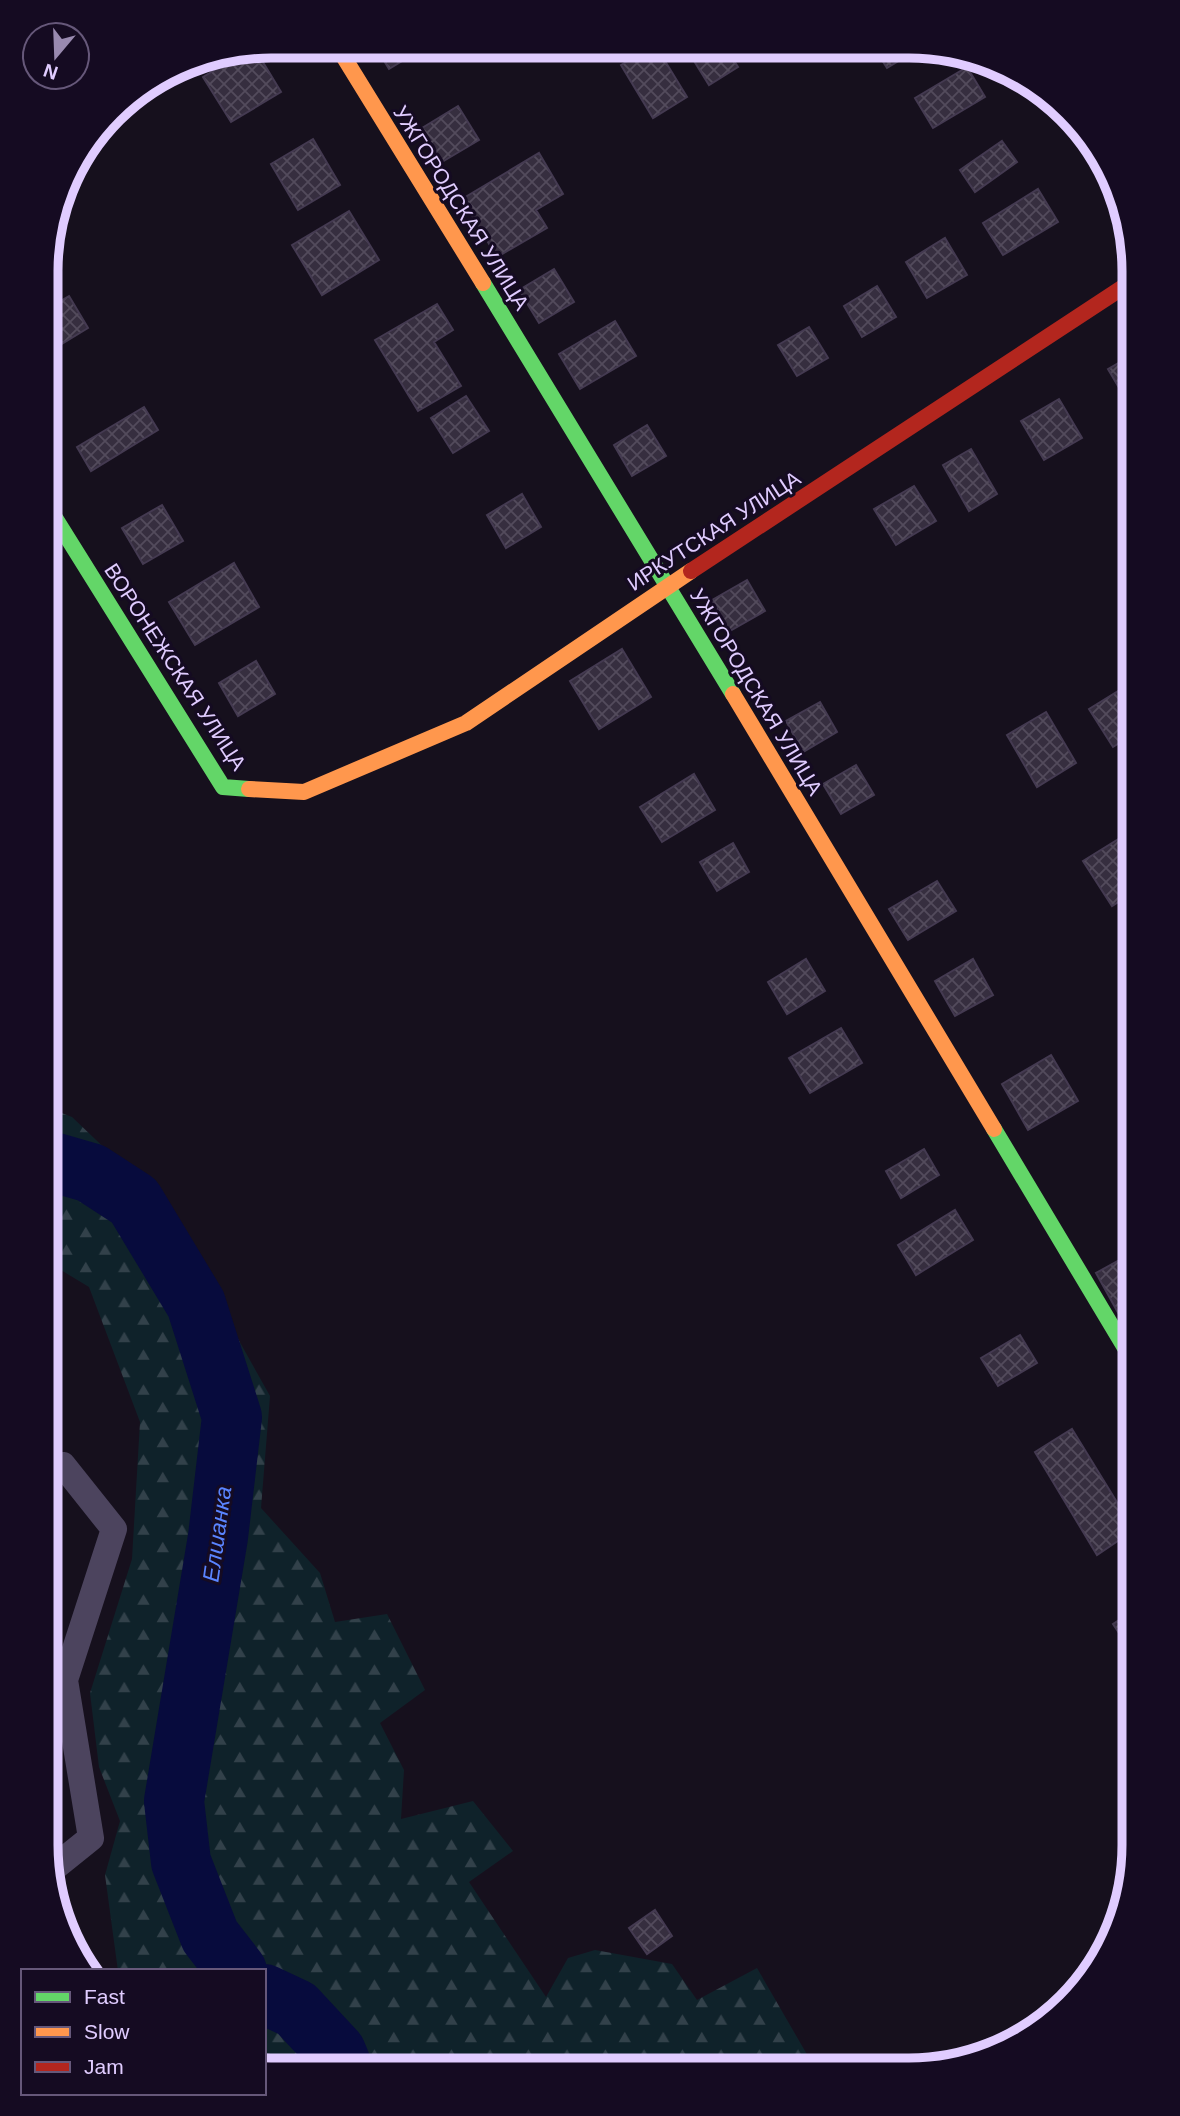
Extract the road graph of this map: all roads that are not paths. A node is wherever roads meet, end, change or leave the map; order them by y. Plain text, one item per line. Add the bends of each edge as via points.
1 (344, 58) edge
2 (1122, 289) edge
3 (58, 523) edge
4 (669, 586) junction
5 (304, 792) joint
6 (1122, 1343) edge
7 (64, 1465) dead end
8 (59, 1863) edge

1 - 4 street, УЖГОРОДСКАЯ УЛИЦА
2 - 4 street, ИРКУТСКАЯ УЛИЦА
3 - 5 street, ВОРОНЕЖСКАЯ УЛИЦА via 223,787
4 - 5 street, ИРКУТСКАЯ УЛИЦА via 466,723
4 - 6 street, УЖГОРОДСКАЯ УЛИЦА
7 - 8 street via 114,1529 65,1680 91,1838

